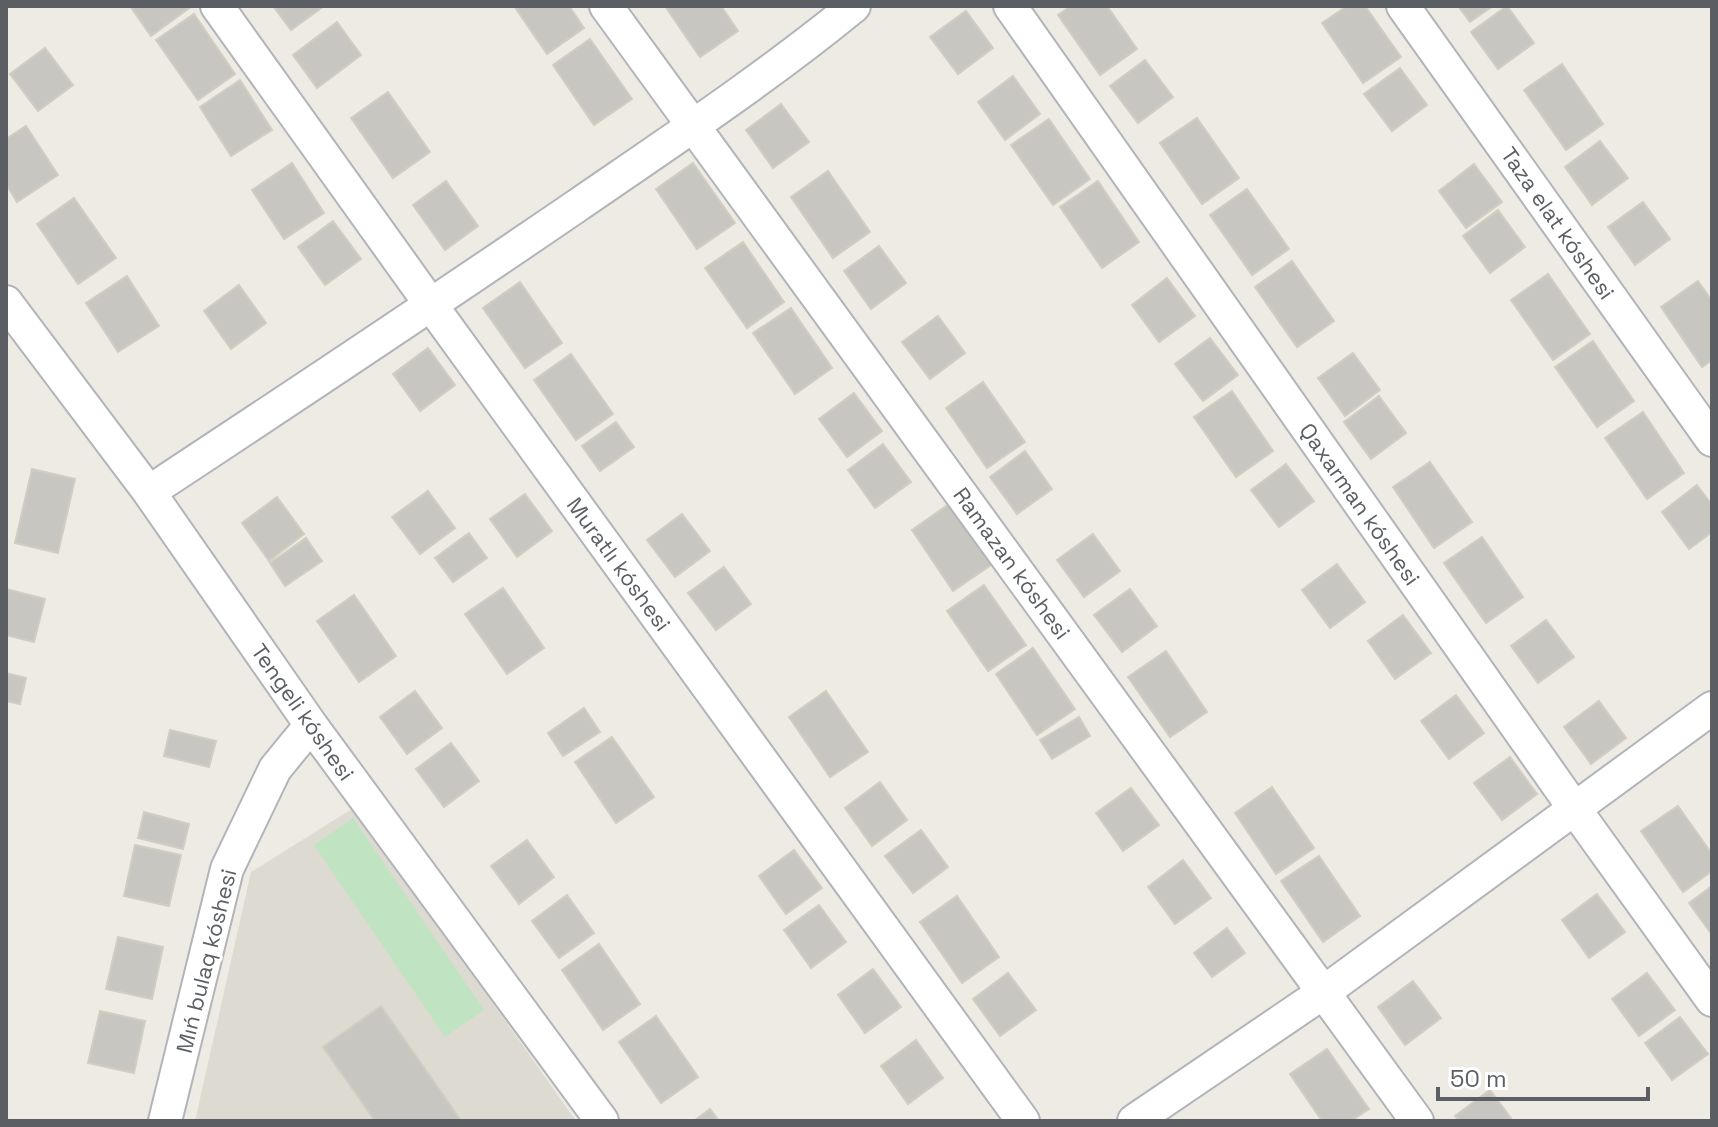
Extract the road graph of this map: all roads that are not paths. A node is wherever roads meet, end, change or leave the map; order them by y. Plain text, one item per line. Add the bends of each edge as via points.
1 (217, 6) edge
2 (606, 6) edge
3 (854, 6) edge
4 (1010, 6) edge
5 (1403, 6) edge
6 (693, 126) junction
7 (431, 305) junction
8 (10, 308) edge
9 (6, 349) edge
10 (1712, 440) edge
11 (149, 492) junction
12 (1712, 708) edge
13 (311, 725) junction
14 (1574, 808) junction
15 (1324, 992) junction
16 (1712, 1000) edge
17 (165, 1121) edge
18 (602, 1121) edge
19 (1023, 1121) edge
20 (1134, 1121) edge
21 (1417, 1121) edge

1 - 7 street, Muratlı kóshesi
2 - 6 street, Ramazan kóshesi
3 - 6 street
4 - 14 street, Qaxarman kóshesi
5 - 10 street, Taza elat kóshesi
6 - 7 street
6 - 15 street, Ramazan kóshesi
7 - 11 street
7 - 19 street, Muratlı kóshesi
8 - 9 street
8 - 11 street, Tengeli kóshesi
11 - 13 street, Tengeli kóshesi
12 - 14 street
13 - 17 street, Mıń bulaq kóshesi via 275,769 227,869
13 - 18 street, Tengeli kóshesi
14 - 15 street
14 - 16 street, Qaxarman kóshesi
15 - 20 street
15 - 21 street, Ramazan kóshesi

